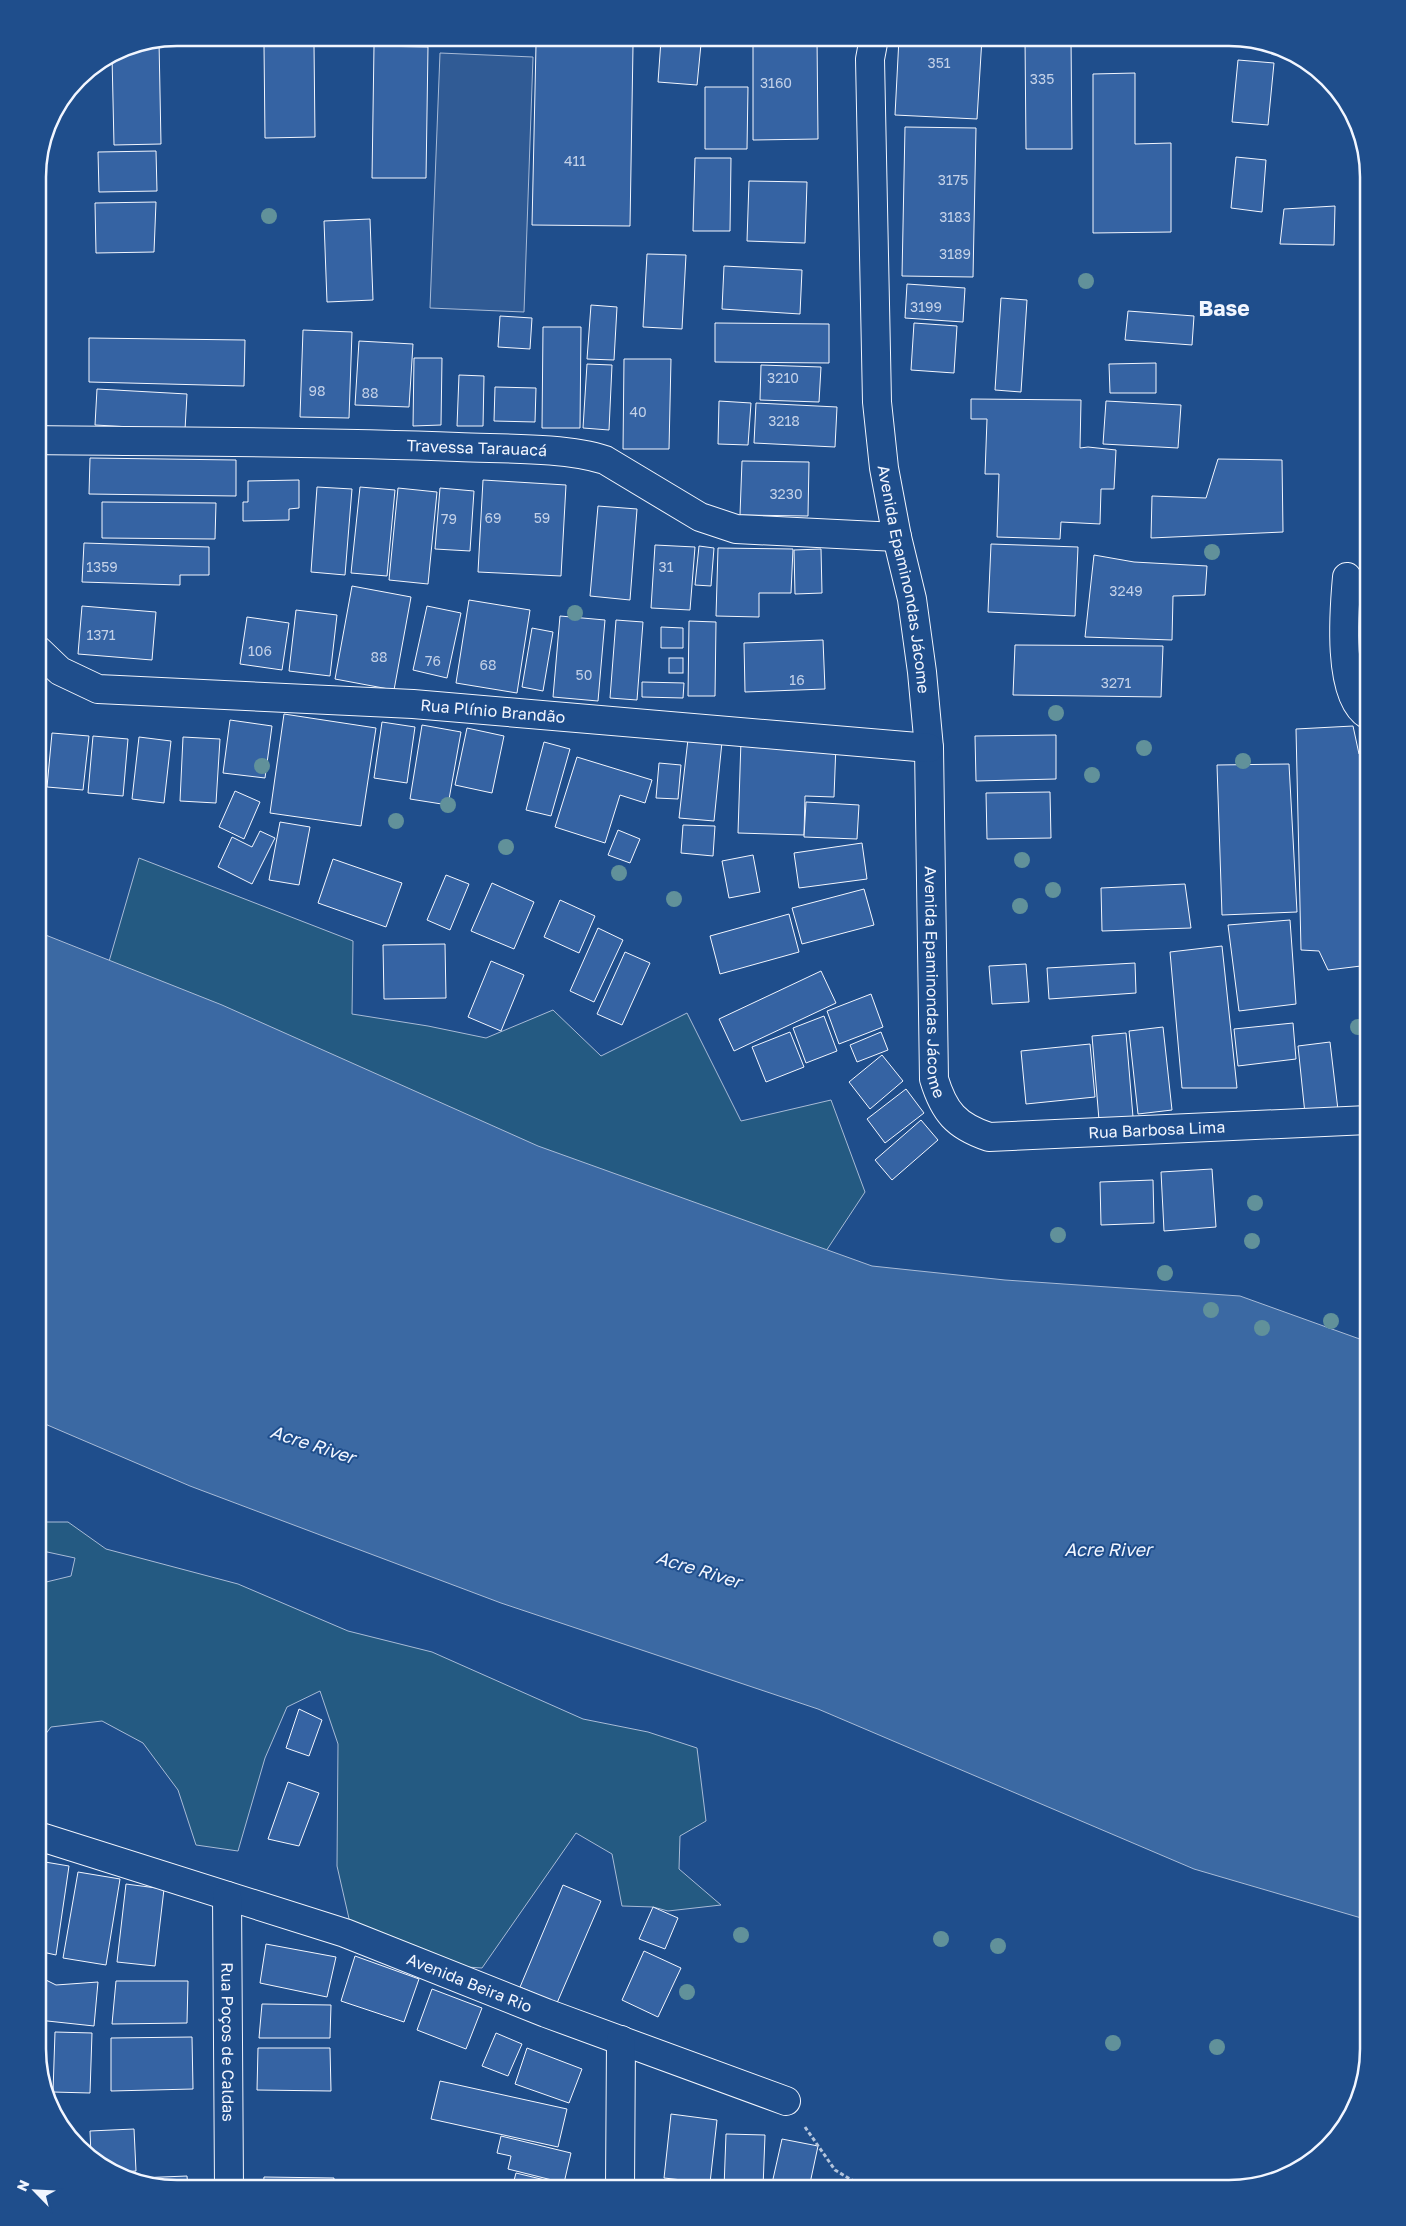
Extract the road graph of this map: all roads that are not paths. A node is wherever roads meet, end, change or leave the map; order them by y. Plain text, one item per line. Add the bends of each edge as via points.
1 (872, 47) edge
2 (47, 440) edge
3 (896, 537) junction
4 (1346, 578) dead end
5 (47, 658) edge
6 (1360, 708) edge
7 (929, 748) junction
8 (951, 1116) joint
9 (1360, 1120) edge
10 (46, 1839) edge
11 (227, 1896) junction
12 (621, 2040) junction
13 (786, 2101) road end
14 (229, 2179) edge
15 (620, 2179) edge

1 - 3 street, Avenida Epaminondas Jácome via 870,59 877,402
2 - 3 street, Travessa Tarauacá via 423,446 563,452 605,460 700,517 736,529
3 - 7 street, Avenida Epaminondas Jácome via 912,599
4 - 6 street via 1344,623 1349,687
5 - 7 street, Rua Plínio Brandão via 60,671 98,689 412,704
7 - 8 street, Avenida Epaminondas Jácome via 934,1079 940,1099
8 - 9 street, Rua Barbosa Lima via 968,1130 989,1137
10 - 11 street, Avenida Beira Rio
11 - 12 street, Avenida Beira Rio via 345,1933
11 - 14 street, Rua Poços de Caldas
12 - 13 street, Avenida Beira Rio
12 - 15 street

